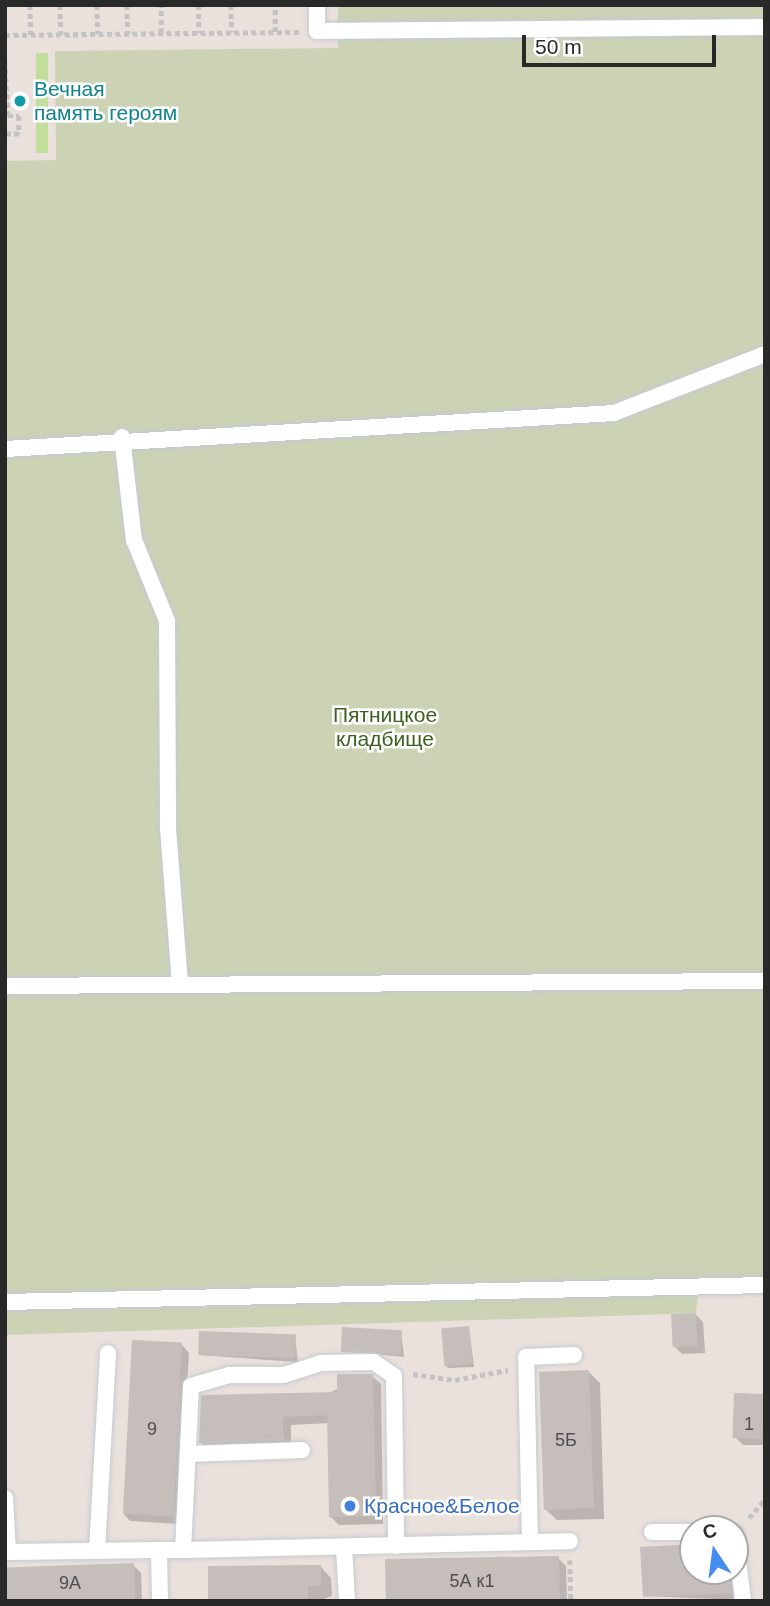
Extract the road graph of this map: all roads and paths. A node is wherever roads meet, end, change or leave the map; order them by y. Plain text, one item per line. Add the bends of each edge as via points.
1 (30, 5) edge
2 (60, 5) edge
3 (97, 5) edge
4 (127, 5) edge
5 (161, 5) edge
6 (199, 5) edge
7 (232, 5) edge
8 (275, 5) edge
9 (317, 5) edge
10 (765, 27) edge
11 (317, 31) junction
12 (275, 32) junction
13 (161, 33) junction
14 (199, 33) junction
15 (232, 33) junction
16 (61, 34) junction
17 (98, 34) junction
18 (128, 34) junction
19 (5, 35) edge
20 (31, 35) junction
21 (5, 60) edge
22 (5, 134) edge
23 (765, 354) edge
24 (122, 437) junction
25 (5, 449) edge
26 (765, 981) edge
27 (180, 985) junction
28 (5, 986) edge
29 (765, 1285) edge
30 (5, 1302) edge
31 (108, 1353) dead end
32 (574, 1355) dead end
33 (526, 1368) junction
34 (394, 1376) junction
35 (302, 1450) dead end
36 (188, 1454) junction
37 (5, 1498) edge
38 (765, 1499) edge
39 (749, 1518) edge
40 (652, 1532) dead end
41 (679, 1532) edge
42 (570, 1541) joint
43 (530, 1542) junction
44 (396, 1546) junction
45 (344, 1547) junction
46 (159, 1550) junction
47 (183, 1550) junction
48 (97, 1551) junction
49 (160, 1601) edge
50 (347, 1601) edge
51 (571, 1601) edge

1 - 20 path
2 - 16 path
3 - 17 path
4 - 18 path
5 - 13 path
6 - 14 path
7 - 15 path
8 - 12 path
9 - 11 lane
10 - 11 lane
11 - 12 path
12 - 15 path
13 - 14 path
13 - 18 path
14 - 15 path
16 - 17 path
16 - 20 path
17 - 18 path
19 - 20 path
21 - 22 path via 8,116 19,116 19,134
23 - 24 lane via 614,413
24 - 25 lane
24 - 27 lane via 134,540 167,621 168,828
26 - 27 lane
27 - 28 lane
29 - 30 lane
31 - 48 lane
32 - 33 lane via 526,1357
33 - 34 path via 455,1380
33 - 43 lane
34 - 36 lane via 374,1362 321,1363 284,1376 229,1375 191,1386
34 - 44 lane
35 - 36 lane
36 - 47 lane
37 - 48 lane via 8,1552
38 - 39 path
40 - 41 lane
42 - 43 lane
42 - 51 path
43 - 44 lane
44 - 45 lane
45 - 47 lane
45 - 50 lane
46 - 47 lane
46 - 48 lane
46 - 49 lane

